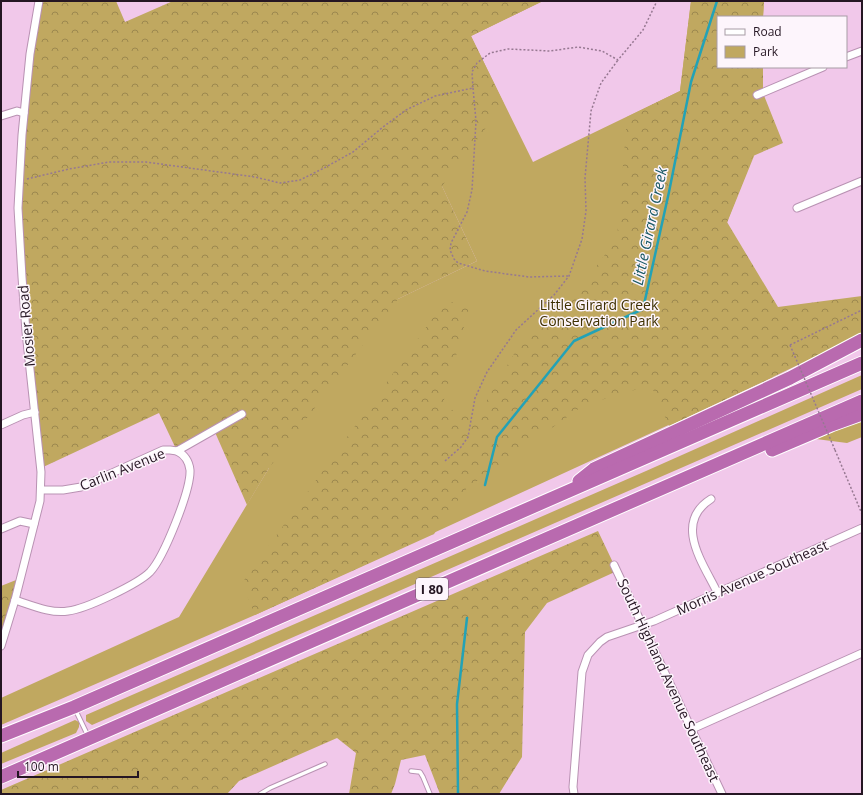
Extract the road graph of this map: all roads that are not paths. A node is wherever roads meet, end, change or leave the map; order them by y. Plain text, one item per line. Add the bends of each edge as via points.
1 (39, 1) edge
2 (862, 50) edge
3 (847, 57) edge
4 (821, 68) edge
5 (757, 95) dead end
6 (24, 113) junction
7 (1, 116) edge
8 (862, 181) edge
9 (797, 208) dead end
10 (862, 340) edge
11 (862, 363) edge
12 (862, 401) edge
13 (35, 412) junction
14 (242, 414) dead end
15 (862, 414) edge
16 (1, 425) edge
17 (177, 451) junction
18 (696, 474) junction
19 (41, 490) junction
20 (565, 492) junction
21 (711, 499) dead end
22 (34, 524) junction
23 (862, 528) edge
24 (1, 529) edge
25 (614, 565) dead end
26 (717, 592) junction
27 (15, 600) junction
28 (642, 624) junction
29 (1, 646) edge
30 (862, 653) edge
31 (74, 707) junction
32 (50, 716) junction
33 (692, 729) junction
34 (1, 736) edge
35 (89, 738) junction
36 (1, 744) edge
37 (325, 764) dead end
38 (410, 771) dead end
39 (1, 777) edge
40 (260, 794) edge
41 (430, 794) edge
42 (574, 794) edge
43 (722, 794) edge

1 - 6 street, Mosier Road
2 - 3 street
4 - 5 street
6 - 7 street via 17,111
6 - 13 street, Mosier Road via 18,208
8 - 9 street
10 - 20 highway via 790,378 594,469
11 - 20 highway, I 80
12 - 18 highway, I 80
13 - 16 street
13 - 19 street, Mosier Road
14 - 17 street, Carlin Avenue
15 - 18 highway via 740,464
17 - 19 street, Carlin Avenue via 163,450 81,487
17 - 27 street via 186,458 190,476 167,545 150,572 136,583 67,612 48,610
18 - 35 highway, I 80
19 - 22 street, Mosier Road
20 - 31 highway, I 80
21 - 26 street via 695,514 692,528 696,549
22 - 24 street via 20,521
22 - 27 street, Mosier Road
23 - 26 street, Morris Avenue Southeast
25 - 28 street, South Highland Avenue Southeast
26 - 28 street, Morris Avenue Southeast
27 - 29 street, Mosier Road
28 - 33 street, South Highland Avenue Southeast
28 - 42 street, Morris Avenue Southeast via 612,634 588,655 580,689
30 - 33 street
31 - 32 highway, I 80
31 - 35 lane
32 - 34 highway, I 80
32 - 36 highway
33 - 43 street, South Highland Avenue Southeast
35 - 39 highway, I 80
37 - 40 lane
38 - 41 lane via 420,772

